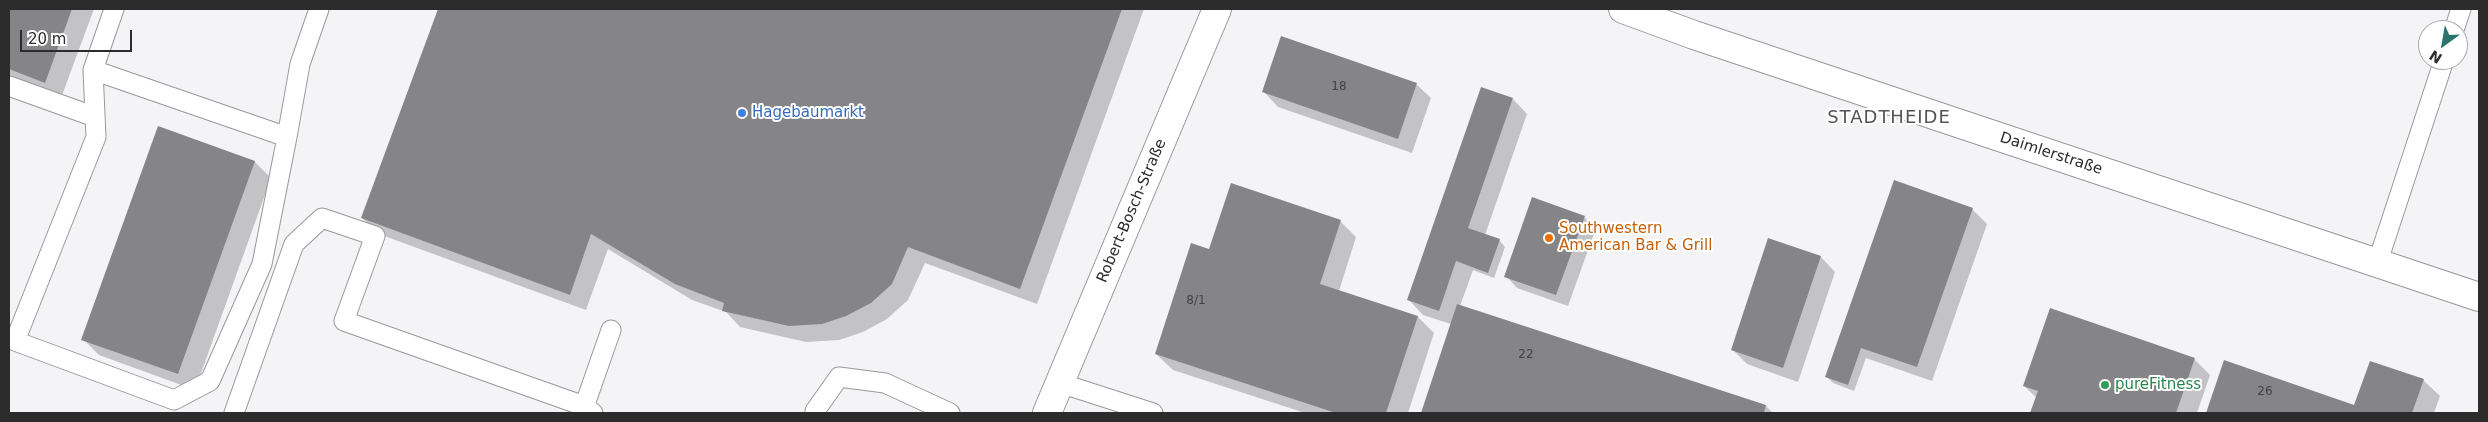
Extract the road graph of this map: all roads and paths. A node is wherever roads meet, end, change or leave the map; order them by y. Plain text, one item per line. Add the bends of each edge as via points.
1 (114, 9) edge
2 (319, 9) edge
3 (1217, 9) edge
4 (1623, 9) edge
5 (92, 70) junction
6 (2441, 70) edge
7 (9, 86) edge
8 (95, 117) junction
9 (287, 137) junction
10 (2378, 262) junction
11 (2479, 297) edge
12 (611, 330) dead end
13 (1060, 384) junction
14 (587, 411) edge
15 (814, 412) dead end
16 (234, 413) edge
17 (950, 413) edge
18 (1047, 413) edge
19 (1153, 413) edge

1 - 5 lane
2 - 9 lane via 300,64
3 - 13 street, Robert-Bosch-Straße
4 - 10 street, Daimlerstraße
5 - 8 lane
5 - 9 lane
6 - 10 lane
7 - 8 lane
8 - 9 lane via 96,136 16,341 174,400 210,381 262,264
10 - 11 street, Daimlerstraße
12 - 14 lane
13 - 18 street, Robert-Bosch-Straße
13 - 19 lane
14 - 16 lane via 344,321 375,236 322,218 294,244
15 - 17 lane via 839,377 885,383

